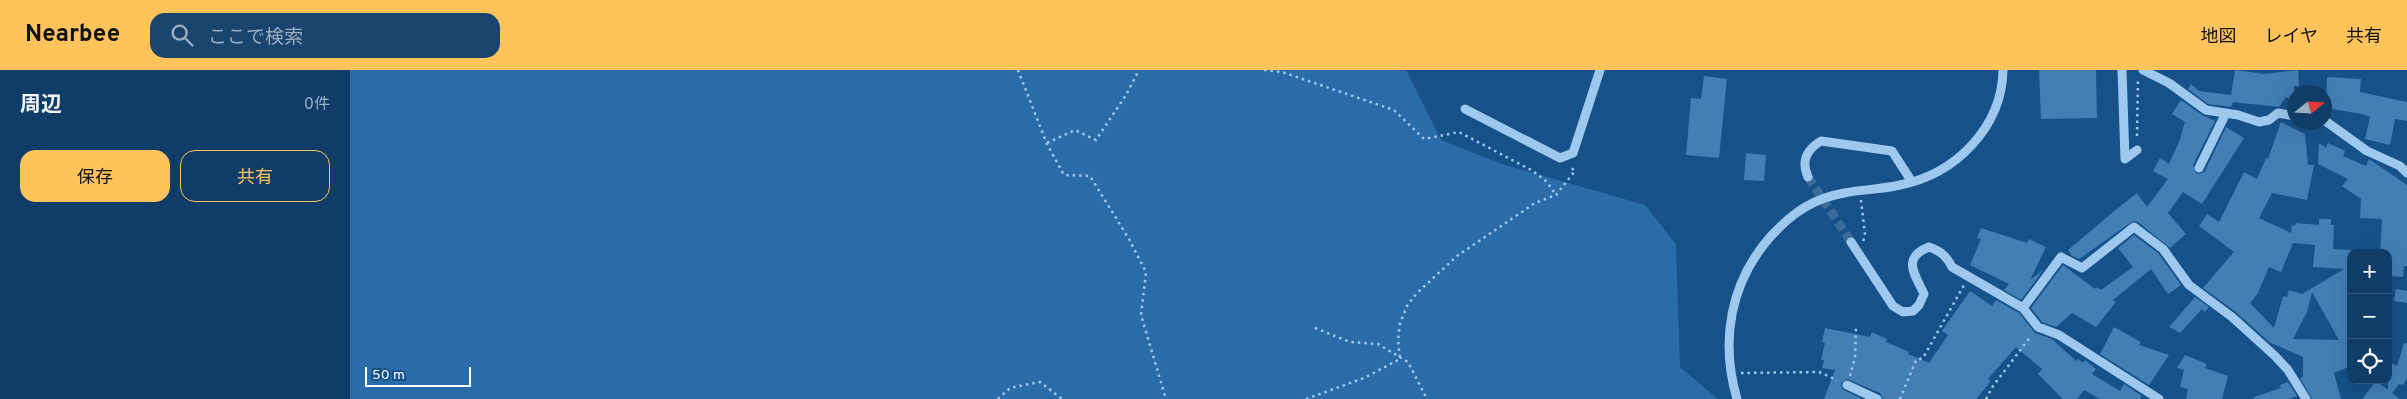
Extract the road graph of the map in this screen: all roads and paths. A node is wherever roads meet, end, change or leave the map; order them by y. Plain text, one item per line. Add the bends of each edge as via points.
1 (1018, 70) edge
2 (1139, 70) edge
3 (1264, 70) edge
4 (1600, 70) edge
5 (2003, 70) edge
6 (2122, 70) edge
7 (2138, 70) edge
8 (2143, 70) edge
9 (1465, 110) dead end
10 (2226, 113) junction
11 (2287, 115) edge
12 (2332, 126) edge
13 (1047, 144) junction
14 (2137, 150) joint
15 (2199, 168) dead end
16 (1575, 171) dead end
17 (2407, 173) edge
18 (1808, 177) tunnel mouth
19 (1912, 182) junction
20 (1859, 189) junction
21 (1556, 195) junction
22 (1851, 242) tunnel mouth
23 (1860, 256) junction
24 (1968, 276) junction
25 (2023, 308) junction
26 (1856, 327) dead end
27 (2038, 327) junction
28 (1315, 328) dead end
29 (1400, 359) junction
30 (1730, 374) junction
31 (1847, 385) junction
32 (998, 399) edge
33 (1062, 399) edge
34 (1166, 399) edge
35 (1306, 399) edge
36 (1427, 399) edge
37 (1737, 399) edge
38 (1877, 399) edge
39 (1900, 399) edge
40 (1986, 399) edge
41 (2159, 399) edge
42 (2306, 399) edge

1 - 13 path
2 - 13 path via 1096,140 1074,130
3 - 21 path via 1282,72 1394,110 1424,139 1459,132 1533,171
4 - 9 street via 1573,153 1560,158
5 - 19 street via 2000,100 1980,136 1953,162
6 - 14 street via 2125,159
7 - 14 path
8 - 10 street via 2169,83 2206,110
10 - 11 street via 2259,122 2278,113
10 - 15 street
12 - 17 street via 2367,151 2400,166
13 - 34 path via 1064,175 1090,176 1130,239 1146,272 1140,315
16 - 21 path
18 - 19 street via 1804,166 1806,155 1821,141 1892,151
19 - 20 street
20 - 23 path via 1865,235
20 - 30 street via 1822,199 1801,209 1781,225 1758,251 1743,276 1733,308 1728,338
21 - 29 path via 1535,203 1458,256 1416,294 1400,323
22 - 23 street
23 - 24 street via 1893,306 1903,312 1913,311 1924,294 1913,274 1912,263 1921,250 1937,249 1947,257 1952,267
24 - 25 street
24 - 39 path via 1923,358 1916,360
25 - 27 street
25 - 42 street via 2061,257 2082,268 2134,226 2163,249 2189,285 2232,317 2275,356
26 - 31 path via 1855,358
27 - 40 path
27 - 41 street via 2059,335
28 - 29 path via 1350,342 1378,344
29 - 35 path via 1364,378
29 - 36 path via 1408,362
30 - 31 path via 1819,372
30 - 37 street
31 - 38 street
32 - 33 path via 1010,388 1040,382

